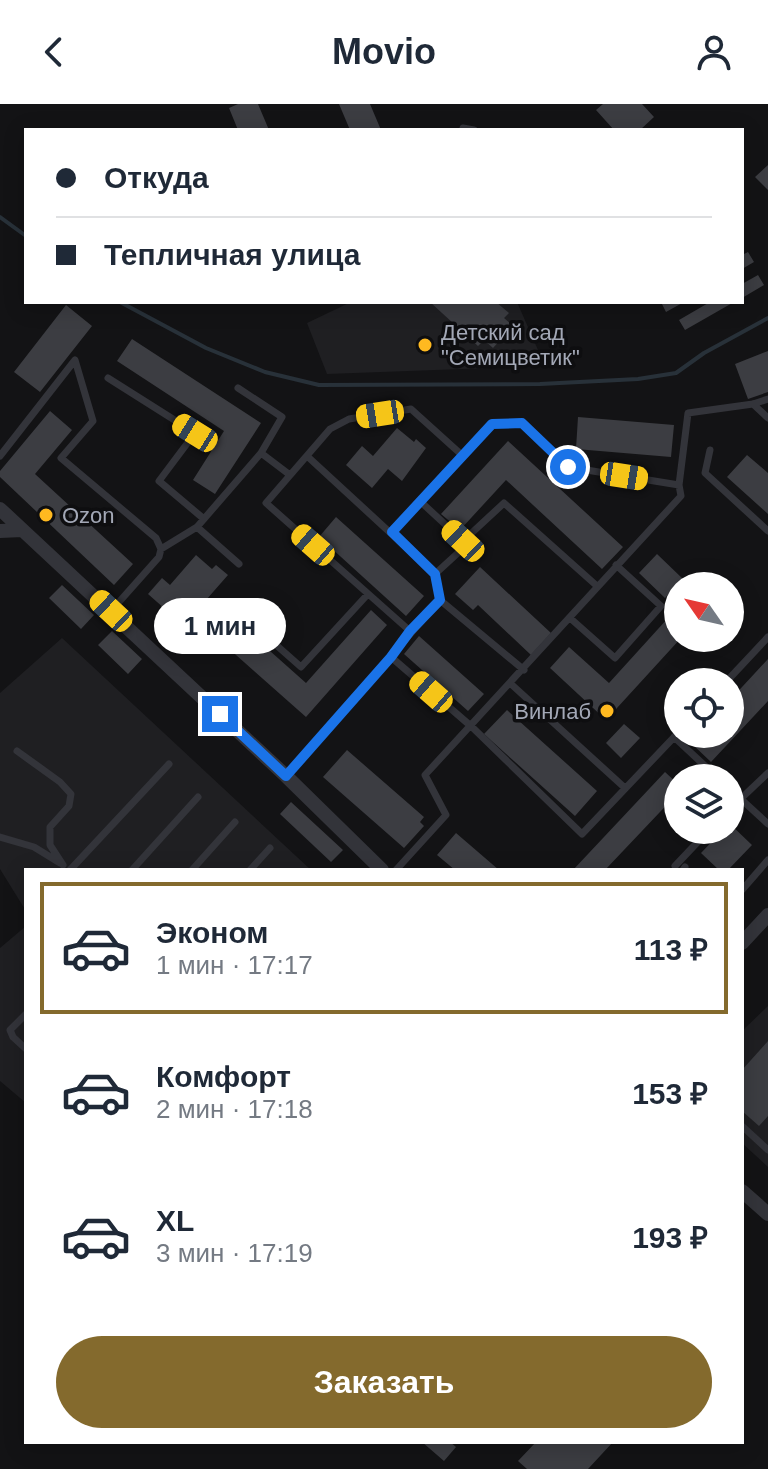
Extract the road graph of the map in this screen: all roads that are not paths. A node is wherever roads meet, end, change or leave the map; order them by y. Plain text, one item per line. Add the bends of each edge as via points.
1 (108, 378) dead end
2 (238, 388) dead end
3 (768, 399) edge
4 (753, 404) junction
5 (768, 418) edge
6 (710, 450) dead end
7 (261, 453) junction
8 (0, 456) edge
9 (307, 456) junction
10 (463, 456) junction
11 (290, 475) junction
12 (679, 485) junction
13 (421, 502) junction
14 (0, 509) edge
15 (204, 519) junction
16 (197, 527) junction
17 (22, 530) junction
18 (0, 531) edge
19 (768, 531) edge
20 (392, 532) junction
21 (463, 541) junction
22 (161, 549) junction
23 (239, 564) dead end
24 (616, 565) junction
25 (435, 574) junction
26 (597, 586) junction
27 (368, 594) junction
28 (440, 600) junction
29 (111, 611) junction
30 (239, 612) dead end
31 (570, 618) junction
32 (410, 631) junction
33 (768, 637) edge
34 (391, 657) junction
35 (739, 668) edge
36 (524, 670) junction
37 (511, 684) junction
38 (472, 727) junction
39 (664, 747) edge
40 (689, 748) edge
41 (17, 751) dead end
42 (169, 764) dead end
43 (704, 764) edge
44 (768, 773) edge
45 (286, 776) junction
46 (625, 788) junction
47 (744, 794) edge
48 (198, 797) dead end
49 (744, 802) edge
50 (235, 822) dead end
51 (768, 824) edge
52 (0, 837) edge
53 (699, 844) edge
54 (270, 848) dead end
55 (768, 860) edge
56 (67, 868) edge
57 (134, 868) edge
58 (194, 868) edge
59 (252, 868) edge
60 (380, 868) edge
61 (398, 868) edge
62 (681, 868) edge
63 (744, 888) edge
64 (768, 915) edge
65 (744, 941) edge
66 (24, 1016) edge
67 (24, 1047) edge
68 (744, 1128) edge
69 (767, 1147) edge
70 (744, 1195) edge
71 (768, 1214) edge

1 - 15 lane via 195,433 159,481
2 - 7 lane via 282,417
3 - 4 lane
4 - 5 lane
4 - 12 lane via 688,413
6 - 19 lane via 705,473
7 - 11 lane
7 - 15 lane
8 - 22 lane via 75,360 93,421 61,458 156,538
9 - 10 lane via 330,429 349,419 411,409
9 - 11 lane
9 - 20 lane
10 - 12 lane via 492,424 522,423 568,467
10 - 13 lane
11 - 27 lane via 266,503
12 - 24 lane via 681,496
13 - 20 lane
13 - 21 lane
14 - 17 street
15 - 16 lane
16 - 22 lane
16 - 23 lane
17 - 18 street
17 - 29 street
20 - 25 lane
21 - 25 lane via 459,552
21 - 26 lane via 504,503
22 - 29 lane
24 - 26 lane
24 - 31 lane via 661,606 615,658
25 - 28 lane
26 - 31 lane
27 - 30 lane via 301,667
27 - 32 lane
28 - 32 lane
28 - 36 lane
29 - 45 street
31 - 36 lane
32 - 34 lane
33 - 35 lane
34 - 38 lane
34 - 45 lane
36 - 37 lane
37 - 38 lane
37 - 46 lane
38 - 46 lane via 582,834
38 - 61 lane via 425,775 446,815
39 - 46 lane
40 - 43 lane
41 - 56 lane via 71,794 69,806 50,827 50,845
42 - 56 lane
44 - 47 lane
45 - 60 street
48 - 57 lane
49 - 51 lane
50 - 58 lane
52 - 56 lane via 34,847
53 - 62 lane
54 - 59 lane
55 - 63 lane
64 - 65 street
66 - 67 lane via 10,1030
68 - 69 lane
70 - 71 street

